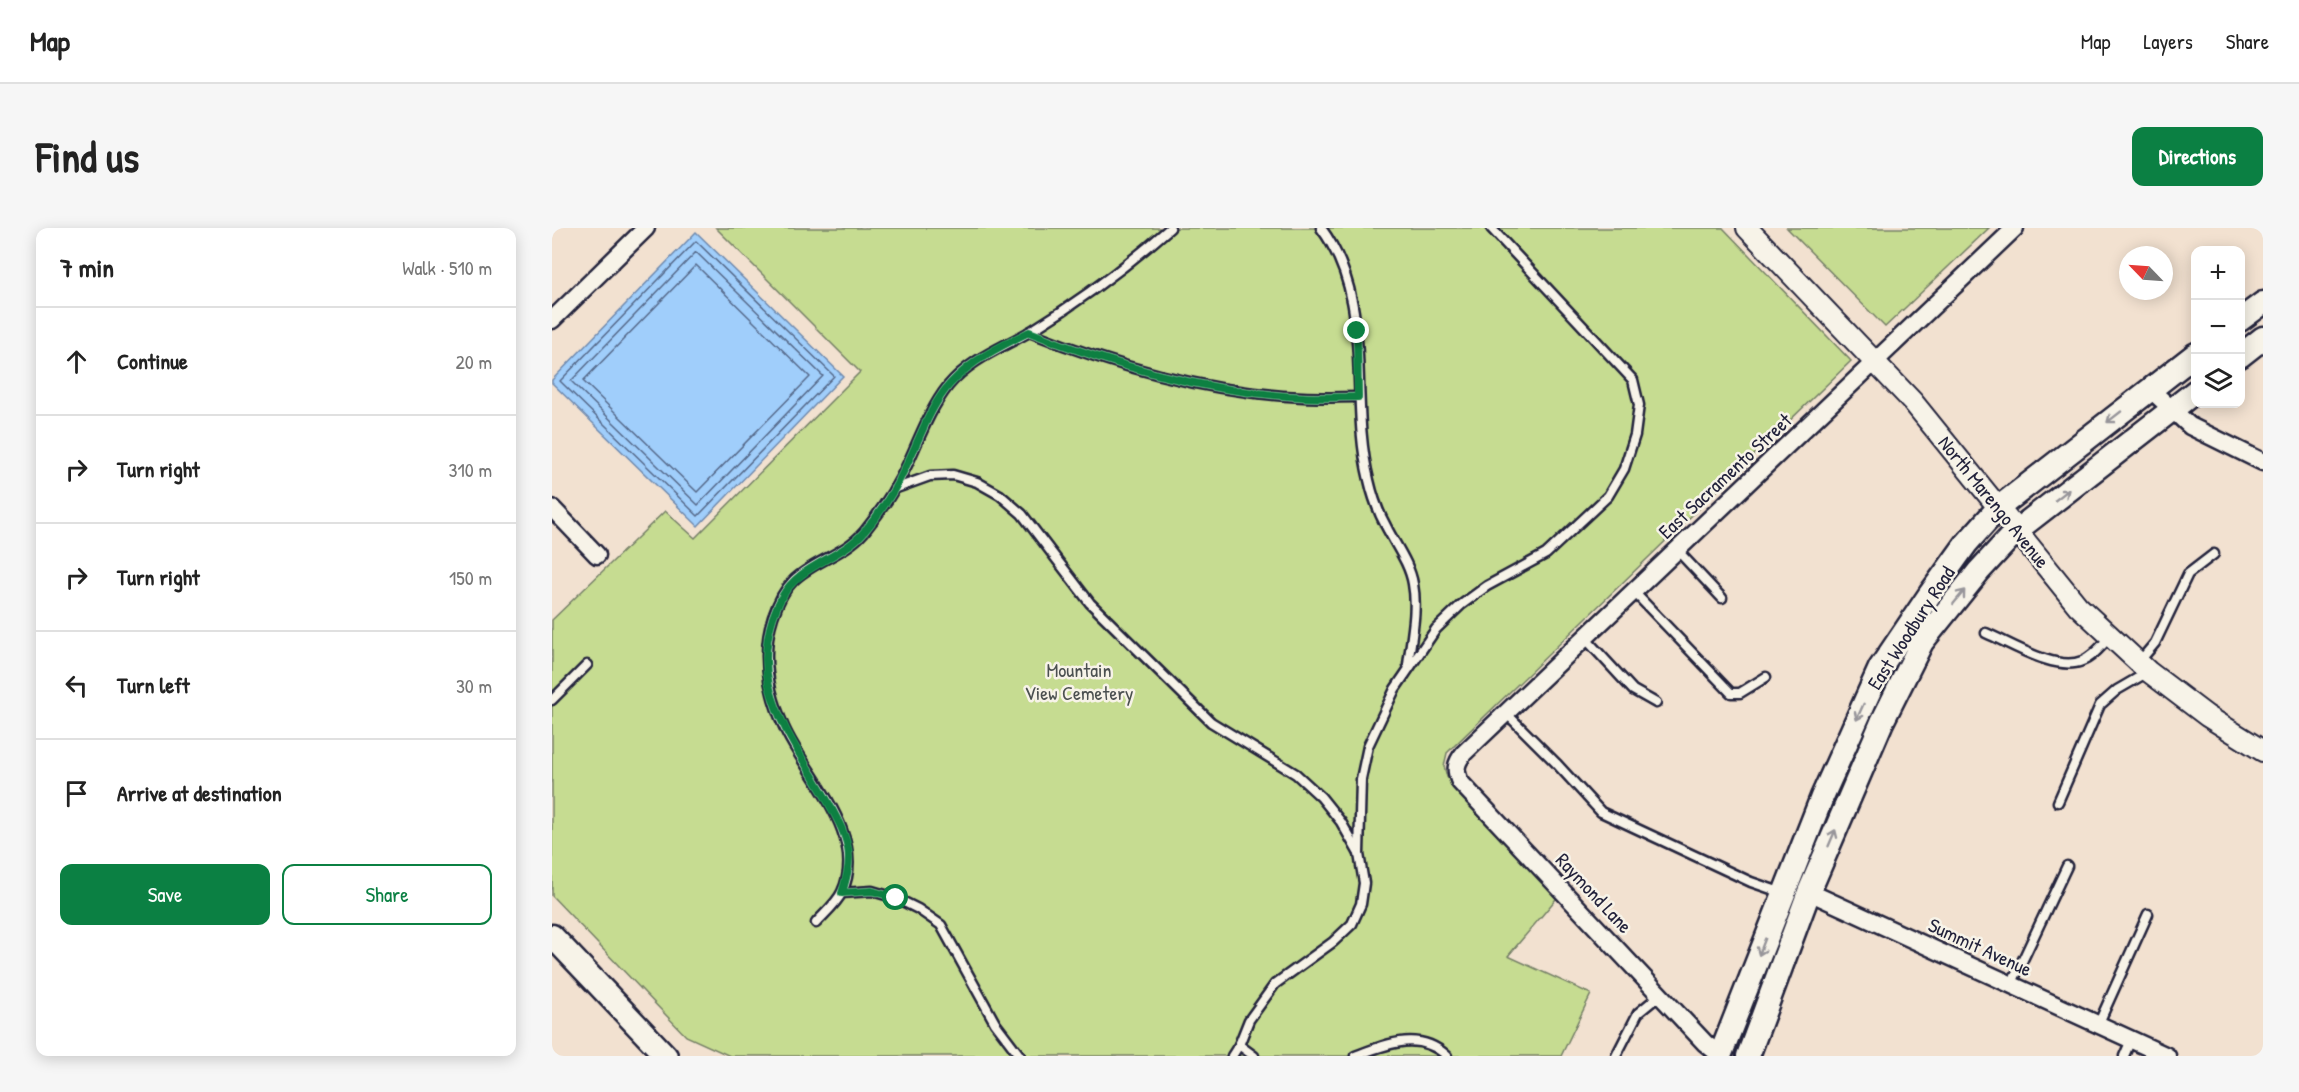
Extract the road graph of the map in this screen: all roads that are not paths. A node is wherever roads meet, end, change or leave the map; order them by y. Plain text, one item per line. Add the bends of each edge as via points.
1 (646, 228) edge
2 (1170, 228) edge
3 (1321, 228) edge
4 (1491, 228) edge
5 (1747, 228) edge
6 (2015, 228) edge
7 (2263, 303) edge
8 (2245, 317) edge
9 (552, 320) edge
10 (1029, 332) junction
11 (2263, 338) edge
12 (2243, 354) edge
13 (2191, 358) edge
14 (1875, 363) junction
15 (2150, 389) junction
16 (2191, 395) edge
17 (1358, 397) junction
18 (2173, 409) junction
19 (2263, 462) edge
20 (894, 489) junction
21 (1998, 508) junction
22 (554, 515) edge
23 (2016, 531) junction
24 (1677, 550) junction
25 (2214, 554) dead end
26 (597, 555) dead end
27 (1634, 592) junction
28 (1722, 598) dead end
29 (1986, 633) dead end
30 (2111, 636) junction
31 (1585, 638) junction
32 (587, 665) dead end
33 (2144, 667) junction
34 (1408, 668) junction
35 (1766, 677) dead end
36 (552, 700) edge
37 (1656, 703) dead end
38 (1506, 713) junction
39 (2263, 751) edge
40 (1464, 753) joint
41 (2058, 802) dead end
42 (1359, 854) junction
43 (2067, 866) dead end
44 (842, 893) junction
45 (1784, 893) junction
46 (1807, 897) junction
47 (2148, 914) dead end
48 (816, 923) dead end
49 (552, 936) edge
50 (2012, 985) junction
51 (1661, 994) junction
52 (2098, 1025) junction
53 (2133, 1041) junction
54 (1239, 1045) junction
55 (1720, 1055) edge
56 (666, 1056) edge
57 (1020, 1056) edge
58 (1232, 1056) edge
59 (1254, 1056) edge
60 (1355, 1056) edge
61 (1447, 1056) edge
62 (1616, 1056) edge
63 (1748, 1056) edge
64 (2124, 1056) edge
65 (2168, 1056) edge

1 - 9 street
2 - 10 lane via 1121,268
3 - 17 lane via 1341,263 1352,299 1357,331
4 - 34 lane via 1633,380 1639,405 1635,435 1624,469 1608,496 1546,554 1461,605 1436,629
5 - 14 street, North Marengo Avenue
6 - 14 street, East Sacramento Street
7 - 8 main road
10 - 17 lane via 1119,365 1201,384 1303,398
10 - 20 lane via 990,351 948,386
11 - 12 main road
13 - 15 main road, East Woodbury Road
14 - 21 street, North Marengo Avenue via 1913,402
14 - 24 street, East Sacramento Street
15 - 18 street
15 -> 21 main road, East Woodbury Road
16 - 18 main road, East Woodbury Road
17 - 34 lane via 1361,438 1376,506 1413,582 1415,608
18 - 19 street via 2190,426
23 -> 18 main road, East Woodbury Road
20 - 42 lane via 930,476 953,475 1000,495 1022,514 1090,603 1210,722 1296,774 1321,797
20 - 44 lane via 851,545 793,580 782,596 768,637 768,684 784,728 841,825 848,849
21 - 23 street, North Marengo Avenue
21 -> 45 main road, East Woodbury Road via 1966,544 1880,668
22 - 26 street
23 - 30 street, North Marengo Avenue via 2078,606
46 -> 23 main road, East Woodbury Road via 1882,722 1922,642
24 - 27 street, East Sacramento Street
24 - 28 lane
25 - 33 lane via 2188,574
27 - 31 street, East Sacramento Street
27 - 35 lane via 1731,693 1740,693
29 - 30 lane via 2057,664 2089,658
30 - 33 street, North Marengo Avenue
31 - 37 lane via 1633,690
31 - 38 street, East Sacramento Street
32 - 36 lane
33 - 39 street, North Marengo Avenue via 2207,716
33 - 41 lane via 2100,705
34 - 42 lane via 1368,746 1361,779
38 - 40 street, East Sacramento Street
38 - 45 lane via 1601,813 1751,882
40 - 51 street, Raymond Lane via 1455,771 1460,782
42 - 54 lane via 1364,882 1361,904 1352,924 1275,984 1249,1020
43 - 50 lane
44 - 48 lane
44 - 57 lane via 872,891 896,898 941,925 995,1023
45 - 46 lane
45 -> 55 main road, East Woodbury Road
46 - 50 street, Summit Avenue
46 - 63 main road, East Woodbury Road
47 - 52 lane
49 - 56 main road
50 - 52 street, Summit Avenue
51 - 55 street, Raymond Lane
51 - 62 lane via 1638,1013
52 - 53 street, Summit Avenue
53 - 64 lane
53 - 65 street, Summit Avenue
54 - 58 lane
54 - 59 lane
60 - 61 lane via 1381,1046 1419,1041 1438,1047

